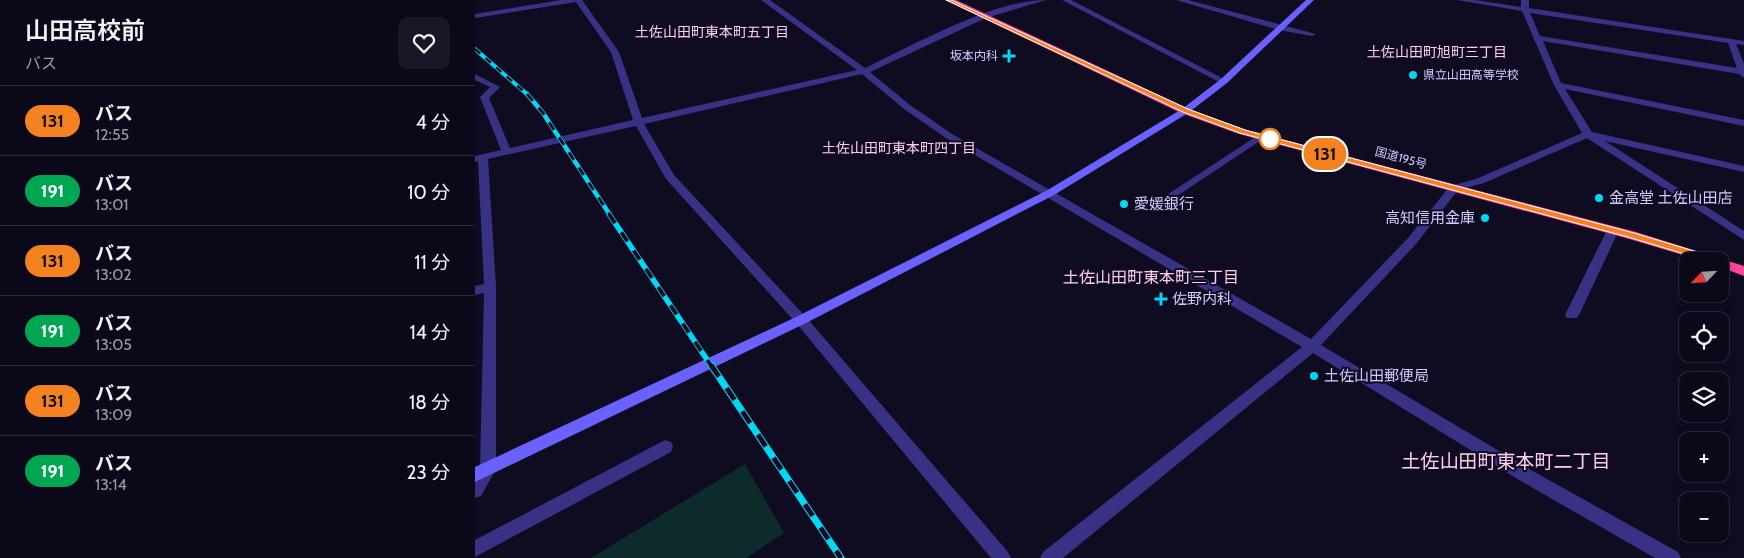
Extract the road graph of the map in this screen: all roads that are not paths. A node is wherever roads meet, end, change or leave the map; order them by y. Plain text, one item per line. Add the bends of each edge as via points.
1 (574, 0) edge
2 (578, 0) edge
3 (949, 0) edge
4 (1043, 0) edge
5 (1066, 0) edge
6 (1180, 0) edge
7 (1311, 0) edge
8 (1461, 0) edge
9 (770, 1) edge
10 (1525, 5) edge
11 (475, 16) edge
12 (983, 16) junction
13 (1282, 28) junction
14 (1312, 34) dead end
15 (1537, 38) junction
16 (1731, 41) junction
17 (1744, 43) edge
18 (865, 71) junction
19 (1744, 73) edge
20 (475, 78) edge
21 (1224, 81) junction
22 (1558, 85) junction
23 (1185, 111) junction
24 (639, 123) junction
25 (1744, 123) edge
26 (1588, 134) junction
27 (1260, 136) junction
28 (506, 151) junction
29 (479, 158) edge
30 (1744, 169) edge
31 (1454, 188) junction
32 (1050, 193) junction
33 (1167, 198) dead end
34 (1613, 230) junction
35 (1744, 236) edge
36 (1686, 252) edge
37 (1729, 266) edge
38 (1744, 271) edge
39 (490, 286) junction
40 (475, 291) edge
41 (1572, 315) dead end
42 (801, 320) junction
43 (1312, 346) junction
44 (665, 447) dead end
45 (481, 472) edge
46 (475, 491) edge
47 (475, 549) edge
48 (1002, 558) edge
49 (1049, 558) edge
50 (1672, 558) edge

1 - 11 street
2 - 24 street via 615,52
3 - 12 highway, 国道195号
4 - 12 street
5 - 21 street
6 - 13 street
7 - 13 street
8 - 10 street
9 - 18 street
10 - 15 street
10 - 16 street
12 - 18 street
12 - 23 highway, 国道195号
13 - 14 street
13 - 21 street
15 - 19 street
15 - 22 street
16 - 17 street
16 - 19 street
18 - 24 street
18 - 32 street via 907,107 949,136
20 - 28 street via 496,87 484,97
21 - 23 street
22 - 25 street
22 - 26 street
23 - 27 highway, 国道195号
23 - 32 street
24 - 28 street
24 - 42 street via 670,177
26 - 30 street
26 - 31 street via 1480,181
26 - 35 street
27 - 31 highway, 国道195号
27 - 33 street
28 - 29 street
29 - 39 street
31 - 34 highway, 国道195号
31 - 43 street via 1412,241
32 - 42 street
32 - 43 street
34 - 36 highway, 国道195号
34 - 41 street
37 - 38 highway, 国道195号
39 - 40 street
39 - 45 street
42 - 45 street
42 - 48 street
43 - 49 street
43 - 50 street via 1525,475
44 - 47 street
45 - 46 street

